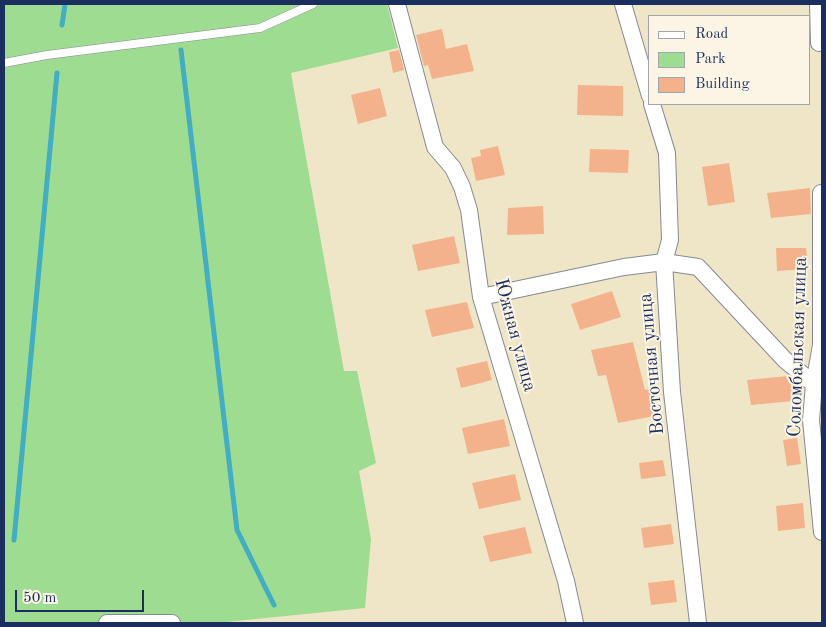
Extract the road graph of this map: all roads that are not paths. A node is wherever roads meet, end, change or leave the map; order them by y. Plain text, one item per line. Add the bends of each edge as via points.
1 (313, 4) edge
2 (397, 4) edge
3 (623, 4) edge
4 (818, 4) edge
5 (819, 43) dead end
6 (4, 63) edge
7 (648, 89) edge
8 (652, 105) edge
9 (821, 193) edge
10 (664, 262) junction
11 (481, 297) junction
12 (818, 384) edge
13 (822, 532) edge
14 (108, 623) edge
15 (172, 623) edge
16 (575, 623) edge
17 (698, 623) edge

1 - 6 lane via 260,28
2 - 11 street, Южная улица via 434,147 453,168 469,210
3 - 7 street
4 - 5 street
8 - 10 street, Восточная улица via 666,153 670,240
9 - 12 street, Соломбальская улица
10 - 11 street via 624,266
10 - 12 street via 698,267 785,360
10 - 17 street, Восточная улица via 672,392
11 - 16 street, Южная улица via 566,581
12 - 13 street, Соломбальская улица via 811,420
14 - 15 street

